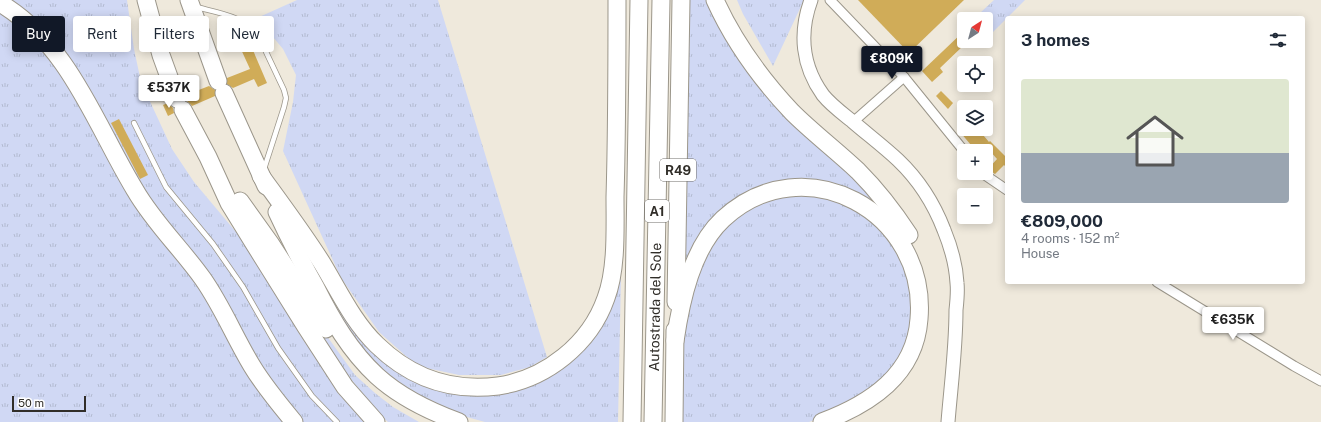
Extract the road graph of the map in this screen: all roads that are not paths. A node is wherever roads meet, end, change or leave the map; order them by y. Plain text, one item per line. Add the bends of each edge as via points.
1 (146, 0) edge
2 (617, 0) edge
3 (639, 0) edge
4 (661, 0) edge
5 (681, 0) edge
6 (715, 0) edge
7 (810, 0) edge
8 (830, 0) edge
9 (0, 3) edge
10 (190, 3) edge
11 (904, 77) junction
12 (854, 122) junction
13 (134, 123) dead end
14 (958, 144) edge
15 (208, 157) junction
16 (261, 176) junction
17 (992, 180) edge
18 (1005, 189) edge
19 (1160, 284) edge
20 (675, 341) junction
21 (1321, 381) edge
22 (294, 422) edge
23 (337, 422) edge
24 (376, 422) edge
25 (429, 422) edge
26 (459, 422) edge
27 (632, 422) edge
28 (653, 422) edge
29 (674, 422) edge
30 (822, 422) edge
31 (847, 422) edge
32 (948, 422) edge

1 - 15 highway via 173,89
2 - 16 highway via 617,148 614,248 610,281 606,297 593,325 575,347 553,365 528,378 502,385 474,388 427,378 401,365 375,343 349,310 308,241
3 - 27 highway, Autostrada del Sole / A1
4 - 28 highway, Autostrada del Sole / A1
5 - 20 highway, R49
6 - 31 highway via 735,38 762,78 792,112 871,185 903,226 924,263 929,281 931,318 921,356 914,370 896,391
7 - 12 street via 804,21 803,39 808,69 823,95
8 - 11 street
9 - 22 highway via 13,11 54,50 85,99 146,209 204,280 252,366
10 - 16 highway via 221,87
10 - 16 lane via 238,19 254,30 284,90 284,107
11 - 12 street
11 - 14 street
12 - 32 street via 898,160 920,185 937,213 952,252 957,283 956,330
13 - 23 lane via 166,187 213,244 243,287 278,348 312,396
15 - 24 highway via 230,203 306,327 346,388
15 - 25 highway via 270,243 349,362 379,392
16 - 26 highway via 332,320 355,352 377,376 402,395 428,410
17 - 18 street
19 - 21 street
20 - 29 highway, R49
20 - 30 highway via 679,315 692,270 707,240 723,219 745,202 789,188 819,188 848,196 887,225 905,249 916,274 919,290 919,326 910,355 889,384 864,402

